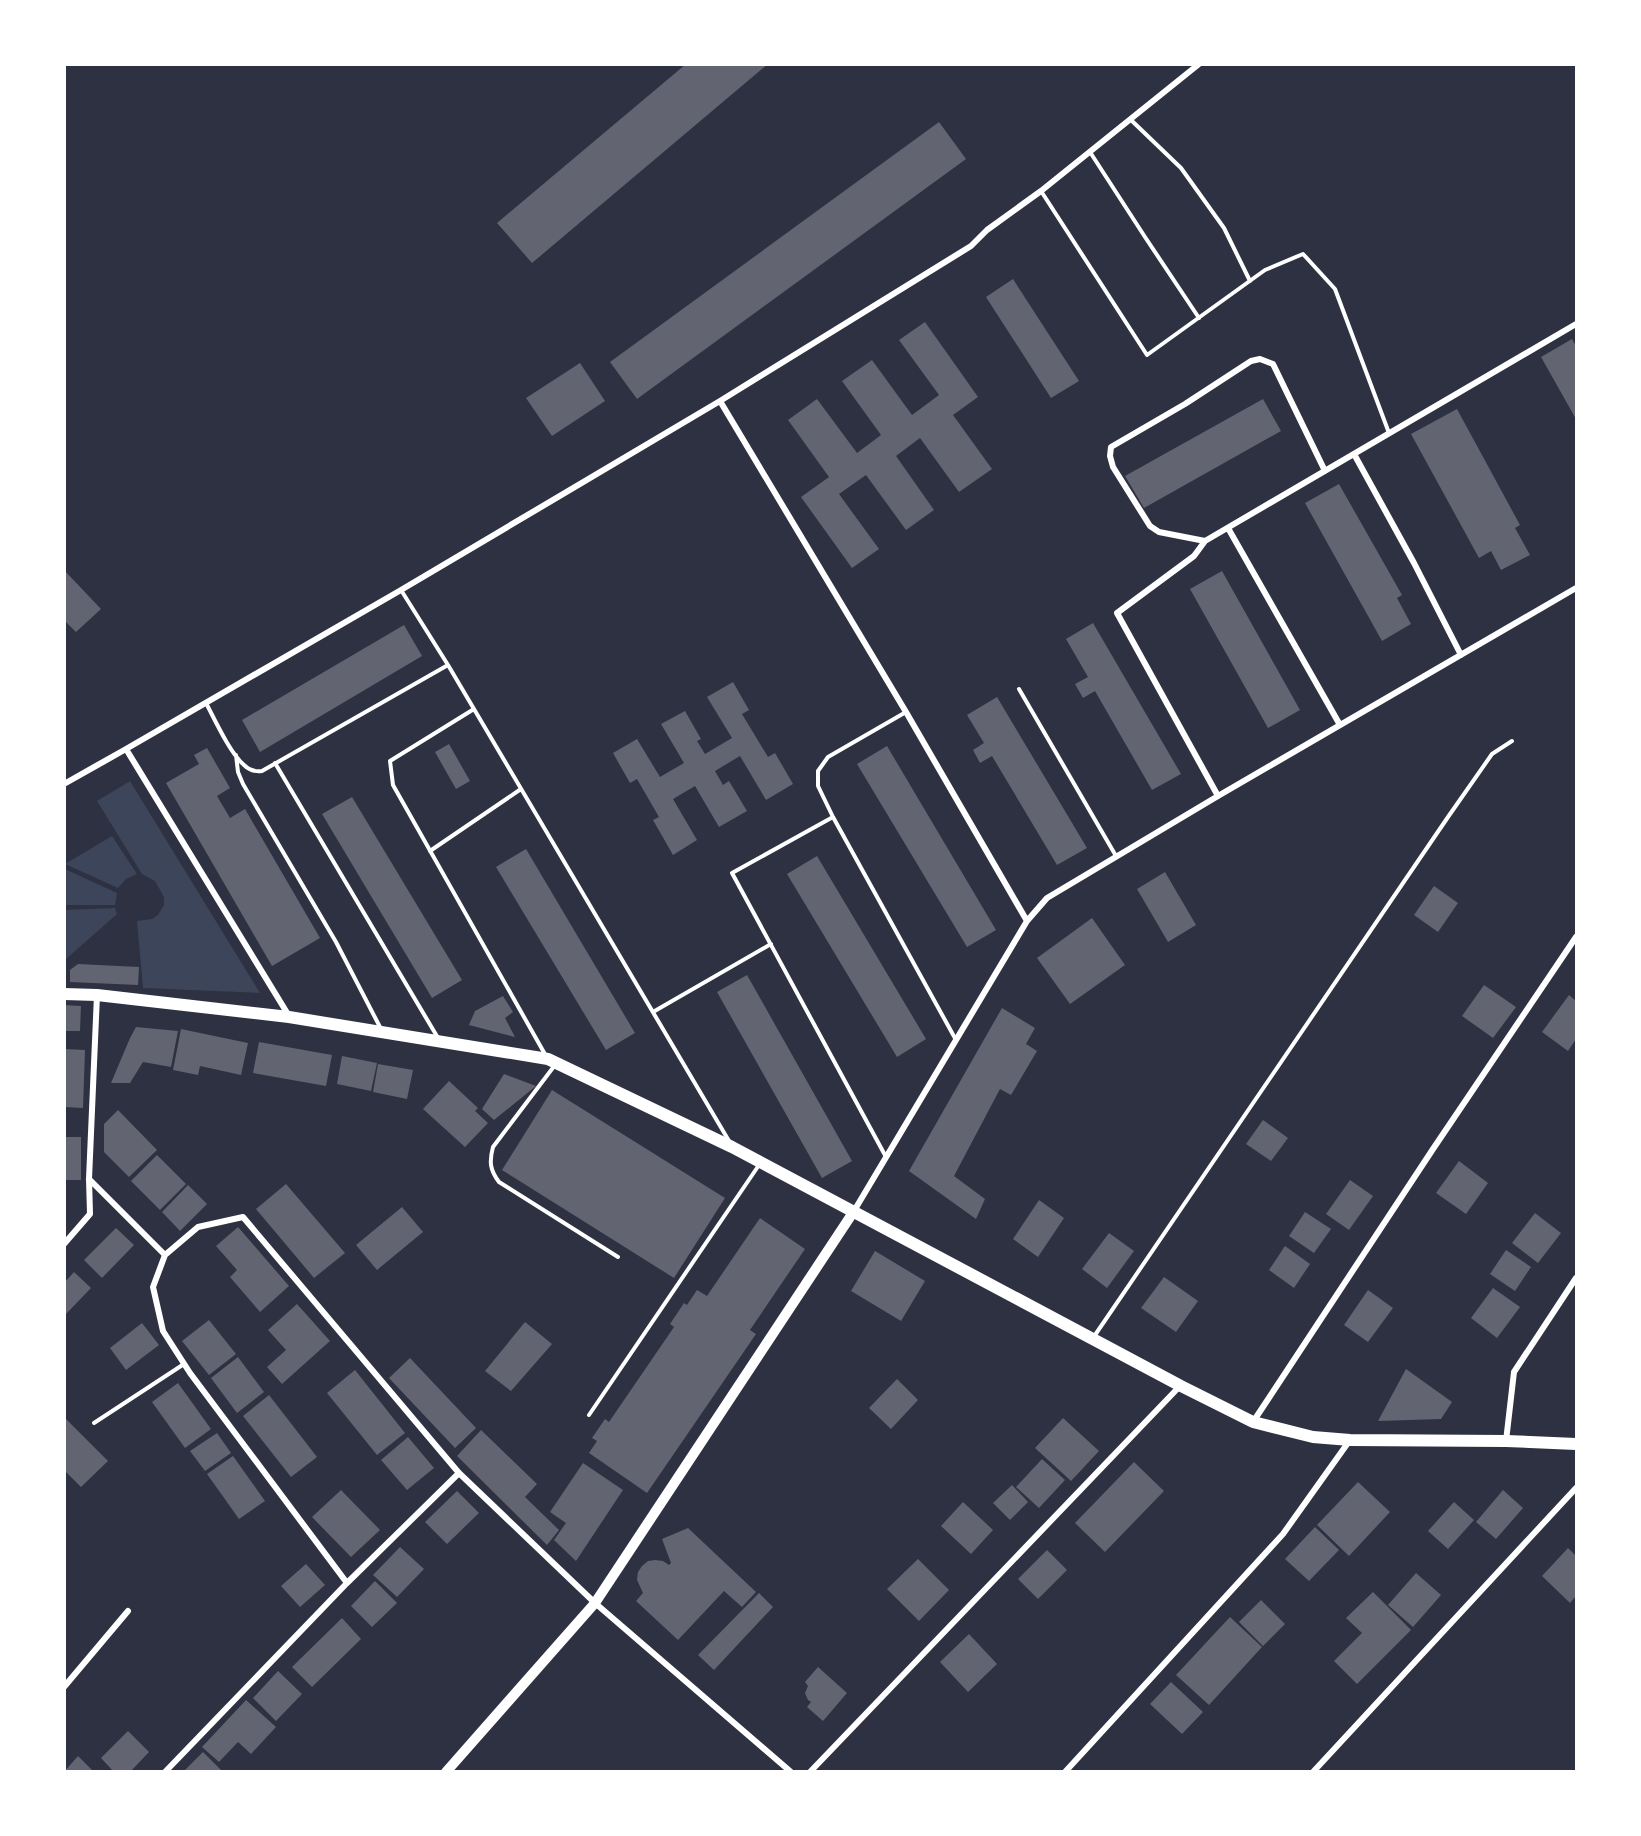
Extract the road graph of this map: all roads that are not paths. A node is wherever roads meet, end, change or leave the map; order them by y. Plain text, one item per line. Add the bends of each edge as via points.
1 (1199, 64) edge
2 (1131, 120) junction
3 (1090, 152) junction
4 (1041, 191) junction
5 (1250, 280) junction
6 (1199, 318) junction
7 (1576, 324) edge
8 (720, 401) junction
9 (1389, 433) junction
10 (1354, 454) junction
11 (1325, 471) junction
12 (1228, 528) junction
13 (1204, 541) junction
14 (1576, 588) edge
15 (401, 590) junction
16 (1461, 655) junction
17 (448, 665) junction
18 (1019, 689) dead end
19 (206, 703) junction
20 (474, 709) junction
21 (906, 712) junction
22 (1340, 725) junction
23 (1512, 741) dead end
24 (126, 749) junction
25 (236, 755) junction
26 (275, 764) junction
27 (64, 784) edge
28 (521, 789) junction
29 (1218, 796) junction
30 (833, 816) junction
31 (430, 851) junction
32 (1116, 857) junction
33 (1028, 921) junction
34 (1576, 937) edge
35 (771, 944) junction
36 (64, 994) edge
37 (97, 995) junction
38 (653, 1012) junction
39 (290, 1017) junction
40 (382, 1032) junction
41 (957, 1040) junction
42 (440, 1041) junction
43 (552, 1061) junction
44 (732, 1147) junction
45 (886, 1157) junction
46 (761, 1162) junction
47 (89, 1179) junction
48 (854, 1211) junction
49 (64, 1244) edge
50 (165, 1255) junction
51 (618, 1257) dead end
52 (1576, 1278) edge
53 (1093, 1338) junction
54 (184, 1364) junction
55 (1181, 1386) junction
56 (588, 1415) dead end
57 (1253, 1422) junction
58 (94, 1423) dead end
59 (1350, 1440) junction
60 (1506, 1441) junction
61 (1576, 1444) edge
62 (459, 1473) junction
63 (1576, 1488) edge
64 (347, 1583) junction
65 (595, 1603) junction
66 (128, 1611) dead end
67 (64, 1687) edge
68 (165, 1772) edge
69 (446, 1772) edge
70 (791, 1772) edge
71 (810, 1772) edge
72 (1065, 1772) edge
73 (1313, 1772) edge

1 - 2 street
2 - 3 street
2 - 5 lane via 1181,168 1224,228
3 - 4 street
3 - 6 lane
4 - 6 lane via 1147,355
4 - 8 street via 971,246
5 - 6 lane
5 - 9 lane via 1303,254 1335,289
7 - 9 street
8 - 15 street
8 - 21 street
9 - 10 street
10 - 11 street
10 - 16 street
11 - 12 street
11 - 13 street via 1273,364 1260,359 1251,361 1111,447 1113,467 1150,526 1159,532
12 - 13 street
12 - 22 street
13 - 29 street via 1194,556 1117,612
14 - 16 street
15 - 17 lane
15 - 19 street
16 - 22 street
17 - 20 lane
17 - 26 lane
18 - 32 lane
19 - 24 street
19 - 25 lane
20 - 28 lane
20 - 31 lane via 390,761 393,785
21 - 30 lane via 828,757 818,771 818,786
21 - 33 street
22 - 29 street
23 - 53 lane via 1492,754
24 - 27 street
24 - 39 street
25 - 26 lane via 255,772
25 - 40 lane via 243,784 336,942
26 - 42 lane
28 - 31 lane
28 - 38 lane
29 - 32 street
30 - 35 lane via 732,873
30 - 41 lane
31 - 43 lane
32 - 33 street via 1047,898
33 - 41 street
34 - 57 street
35 - 38 lane
35 - 45 lane
36 - 37 main road
37 - 39 main road
37 - 47 street
38 - 44 lane
39 - 40 main road
40 - 42 main road
41 - 45 street
42 - 43 main road
43 - 44 main road
43 - 51 lane via 493,1147 489,1160 492,1173 499,1182
44 - 46 main road
45 - 48 street
46 - 48 main road
46 - 56 lane
47 - 49 street via 90,1214
47 - 50 street
48 - 53 main road
48 - 65 street
50 - 54 street via 153,1287 163,1331
50 - 62 street via 198,1227 243,1217
52 - 60 street via 1514,1372
53 - 55 main road
54 - 58 lane
54 - 64 street
55 - 57 main road
55 - 71 street
57 - 59 main road via 1313,1437
59 - 60 main road
59 - 72 street via 1283,1534
60 - 61 main road
62 - 64 street
62 - 65 street
63 - 73 street
64 - 68 street
65 - 69 street
65 - 70 street
66 - 67 street

